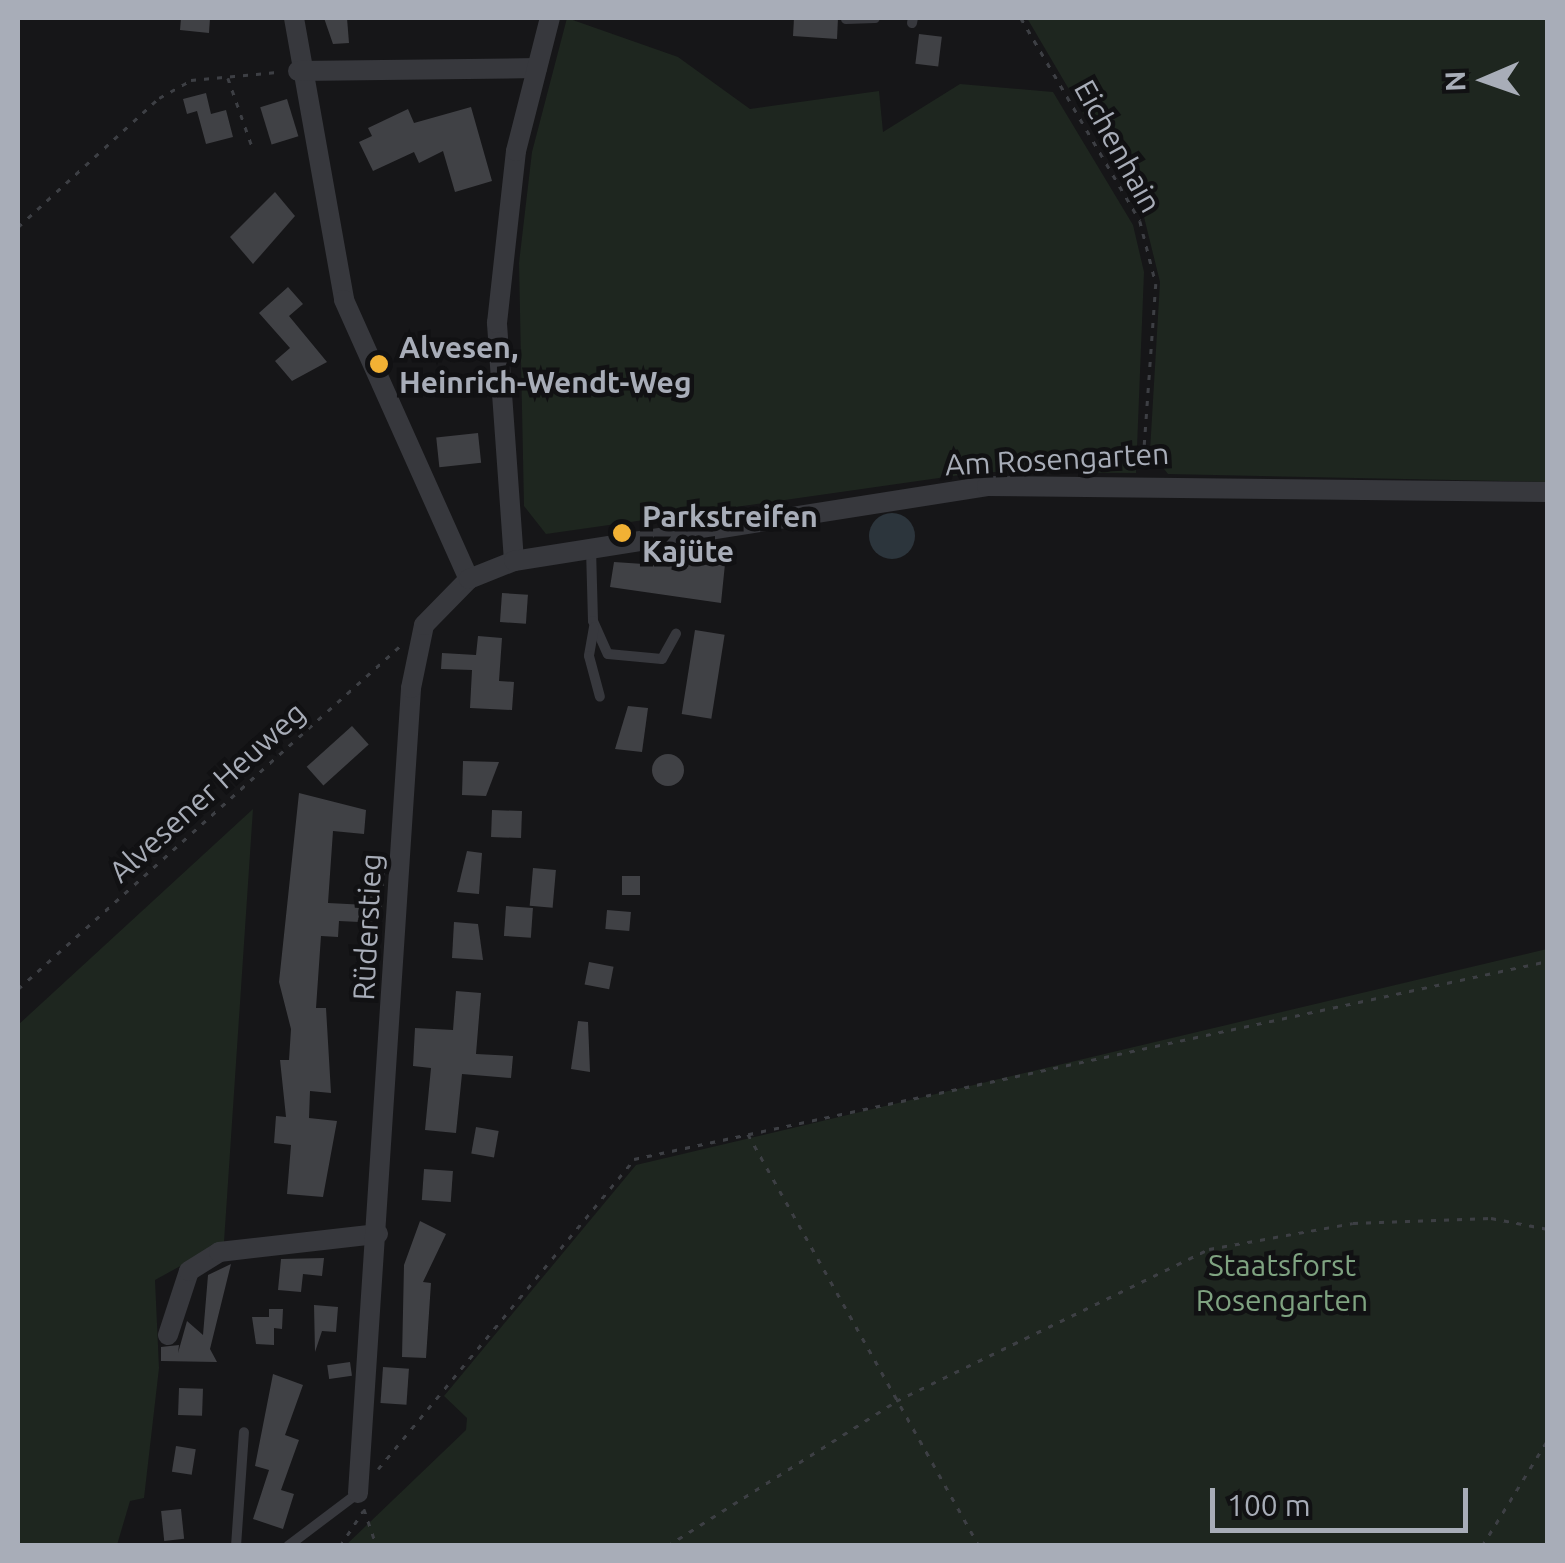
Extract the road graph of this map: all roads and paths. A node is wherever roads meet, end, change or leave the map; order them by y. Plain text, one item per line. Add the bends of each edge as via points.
1 (294, 18) edge
2 (550, 18) edge
3 (875, 18) edge
4 (1020, 18) edge
5 (846, 19) edge
6 (537, 68) junction
7 (298, 71) junction
8 (228, 76) junction
9 (252, 146) dead end
10 (18, 227) edge
11 (1141, 482) junction
12 (1548, 492) edge
13 (591, 548) junction
14 (514, 560) junction
15 (469, 579) junction
16 (424, 624) junction
17 (594, 626) junction
18 (676, 634) dead end
19 (600, 696) dead end
20 (1548, 961) edge
21 (18, 989) edge
22 (748, 1134) junction
23 (1548, 1228) edge
24 (378, 1234) junction
25 (168, 1335) dead end
26 (896, 1400) junction
27 (244, 1432) dead end
28 (1548, 1440) edge
29 (361, 1501) junction
30 (236, 1546) edge
31 (288, 1546) edge
32 (340, 1546) edge
33 (377, 1546) edge
34 (667, 1546) edge
35 (979, 1546) edge
36 (1482, 1546) edge

1 - 7 street
2 - 6 street
3 - 5 lane
4 - 11 path, Eichenhain via 1140,221 1156,284
6 - 7 street
6 - 14 street via 516,151 497,322
7 - 8 path
7 - 15 street via 344,300
8 - 9 path
8 - 10 path via 159,98
11 - 12 street, Am Rosengarten
11 - 13 street, Am Rosengarten via 987,486
13 - 14 street, Am Rosengarten
13 - 17 lane
14 - 15 street, Am Rosengarten
15 - 16 street
16 - 21 path, Alvesener Heuweg
16 - 24 street, Rüderstieg via 411,688
17 - 18 lane via 608,654 656,660 669,656
17 - 19 lane via 589,656
20 - 22 path
22 - 26 path
22 - 29 path via 634,1158
23 - 26 path via 1491,1218 1354,1223 1209,1250
24 - 25 street via 207,1258 189,1271
24 - 29 street, Rüderstieg
26 - 34 path
26 - 35 path
27 - 30 lane
28 - 36 path
29 - 31 lane
29 - 32 path
29 - 33 path

